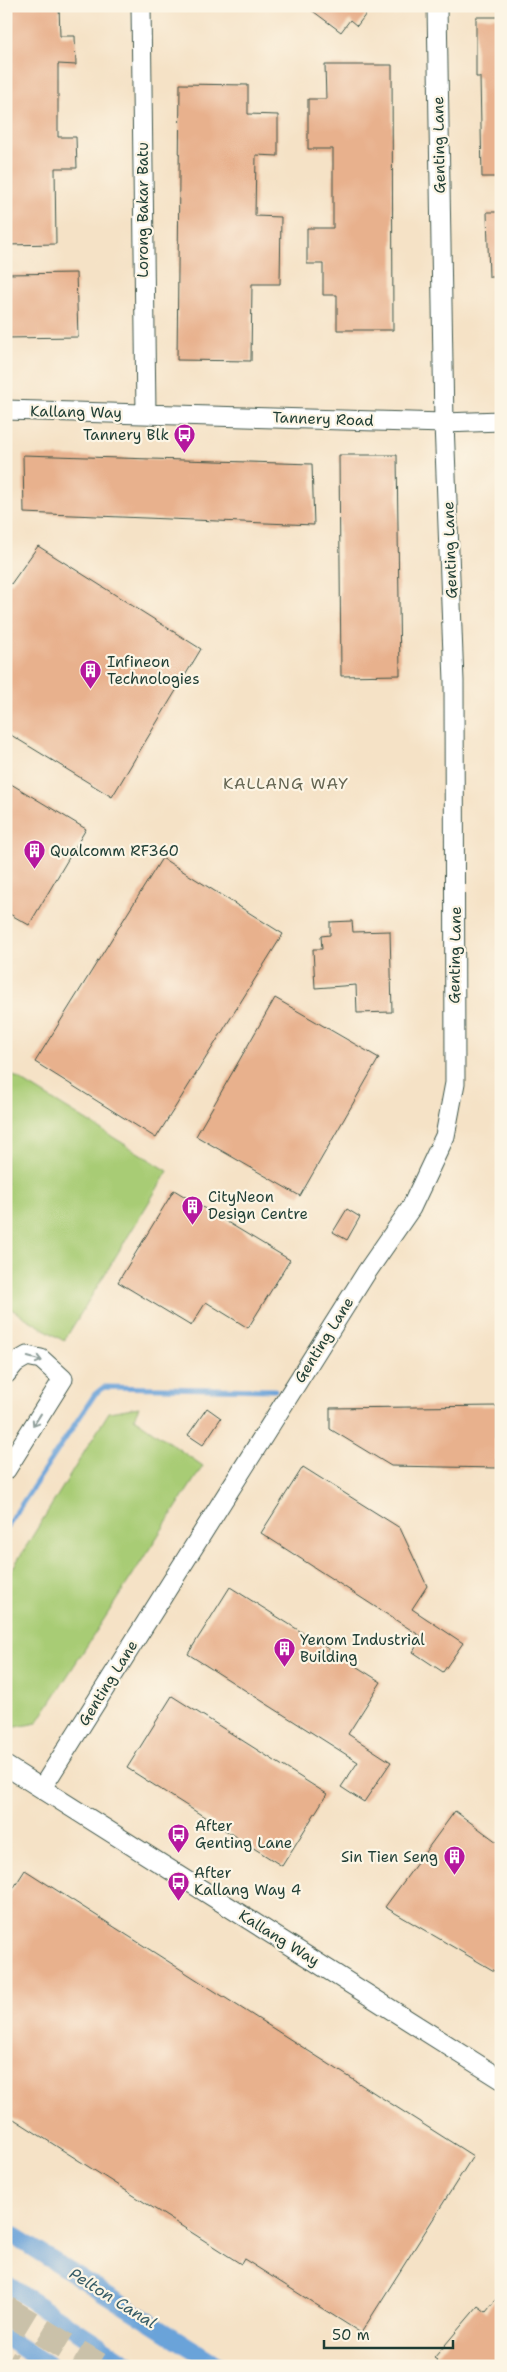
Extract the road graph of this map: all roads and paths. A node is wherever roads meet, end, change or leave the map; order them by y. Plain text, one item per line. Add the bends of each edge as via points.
1 (141, 6) edge
2 (437, 6) edge
3 (6, 410) edge
4 (146, 414) junction
5 (501, 422) edge
6 (444, 423) junction
7 (6, 1374) edge
8 (8, 1460) edge
9 (6, 1766) edge
10 (42, 1788) junction
11 (501, 2079) edge

1 - 4 street, Lorong Bakar Batu
2 - 6 street, Genting Lane
3 - 4 street, Kallang Way
4 - 6 street, Tannery Road
5 - 6 street, Tannery Road
6 - 10 street, Genting Lane via 454,681 456,902 455,1083 445,1136 411,1208 366,1273
7 -> 8 street via 27,1356 41,1359 63,1378
9 - 10 street, Kallang Way
10 - 11 street, Kallang Way

